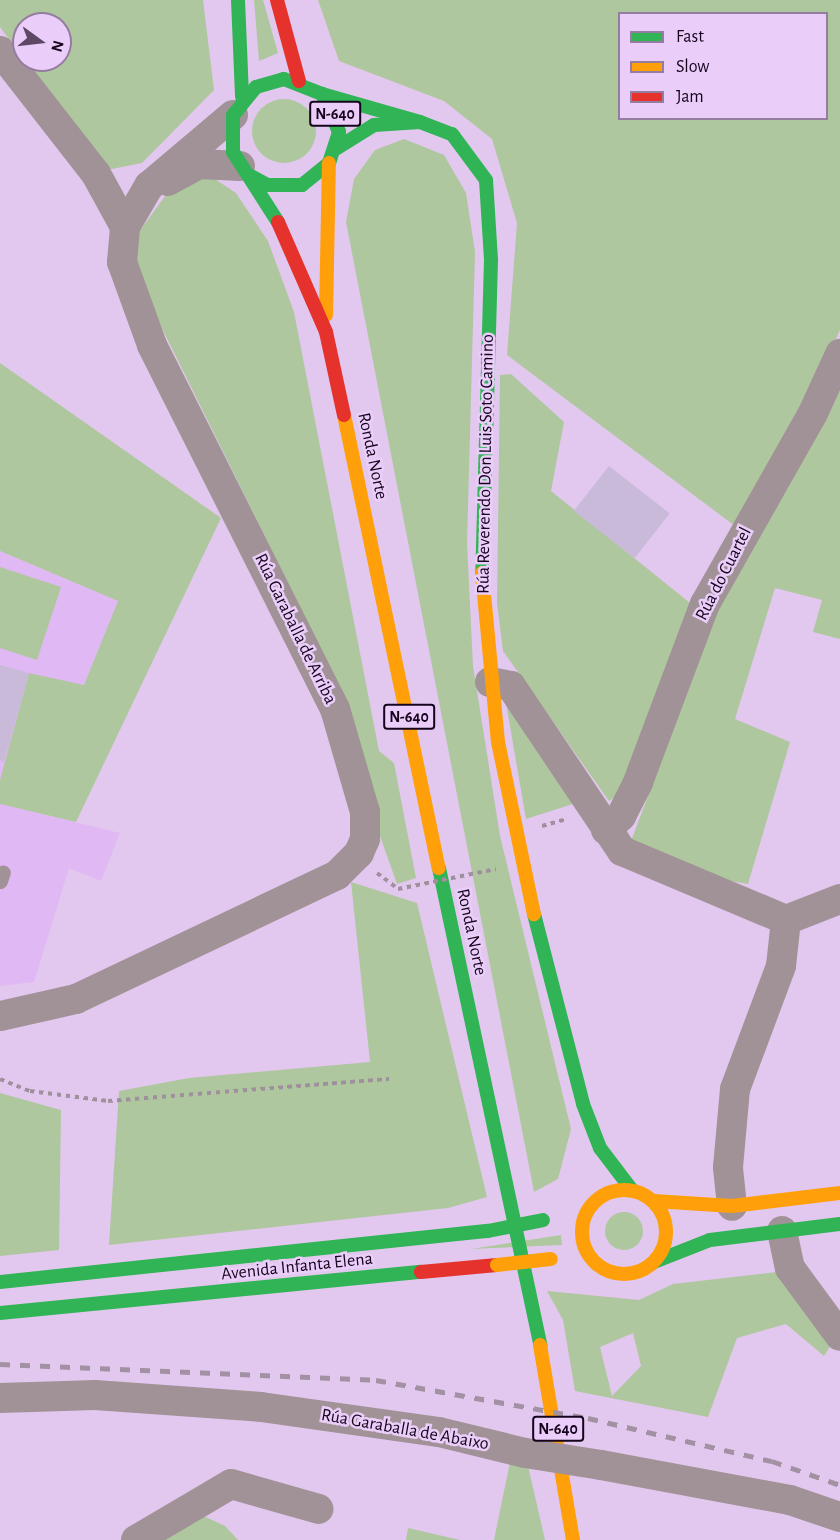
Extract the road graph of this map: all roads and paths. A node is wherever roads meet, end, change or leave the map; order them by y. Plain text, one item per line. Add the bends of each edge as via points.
1 (238, 0) edge
2 (277, 0) edge
3 (0, 51) edge
4 (299, 81) junction
5 (322, 94) junction
6 (238, 106) junction
7 (420, 122) junction
8 (337, 148) junction
9 (330, 163) junction
10 (246, 171) junction
11 (96, 174) junction
12 (149, 186) junction
13 (125, 226) junction
14 (326, 332) junction
15 (840, 354) edge
16 (490, 682) junction
17 (600, 821) junction
18 (530, 830) dead end
19 (496, 869) dead end
20 (398, 890) dead end
21 (840, 899) edge
22 (786, 920) junction
23 (0, 1016) edge
24 (0, 1079) edge
25 (389, 1079) dead end
26 (591, 1131) junction
27 (592, 1161) dead end
28 (592, 1185) dead end
29 (632, 1190) junction
30 (840, 1193) edge
31 (654, 1201) junction
32 (590, 1205) junction
33 (732, 1206) junction
34 (840, 1224) edge
35 (782, 1231) junction
36 (654, 1262) junction
37 (597, 1266) junction
38 (0, 1282) edge
39 (0, 1313) edge
40 (840, 1336) edge
41 (0, 1398) edge
42 (319, 1509) dead end
43 (840, 1516) edge
44 (136, 1540) edge
45 (573, 1540) edge

1 - 6 main road, N-640
2 - 4 main road, N-640
3 - 11 street
4 - 5 main road, N-640
4 - 6 main road, N-640 via 269,81
5 - 7 main road, Rúa Reverendo Don Luis Soto Camino
5 - 8 main road, Ronda Norte / N-640 via 336,116
6 - 10 main road, Ronda Norte / N-640 via 230,132
6 - 12 street, Rúa Garaballa de Arriba
7 - 8 main road via 374,125
7 - 16 main road, Rúa Reverendo Don Luis Soto Camino via 464,145 486,180 491,210 481,523
8 - 9 main road, Ronda Norte / N-640
9 - 10 main road, Ronda Norte / N-640 via 302,185 267,185
9 - 14 main road, Ronda Norte / N-640
10 - 12 street via 199,164
10 - 14 main road, Ronda Norte / N-640 via 282,229
11 - 12 street via 128,186
11 - 13 street
12 - 13 street, Rúa Garaballa de Arriba
13 - 23 street, Rúa Garaballa de Arriba via 122,262 152,345 335,709 365,812 365,838 337,875 76,999
14 - 45 main road, Ronda Norte / N-640 via 535,1319
15 - 17 street, Rúa do Cuartel via 813,413 705,604 638,782 621,816
16 - 17 street via 511,686
16 - 26 main road, Rúa Reverendo Don Luis Soto Camino via 521,862
17 - 18 path
17 - 22 street via 622,851 653,868 759,905
19 - 20 path, bridge
21 - 22 street
22 - 33 street via 781,966 735,1089 728,1168
24 - 25 path via 30,1091 108,1101
26 - 27 main road
26 - 29 main road
28 - 32 main road
29 - 31 main road
29 - 32 main road
30 - 33 main road
31 - 33 main road
31 - 36 main road via 666,1236
32 - 37 main road via 583,1245
32 - 38 main road, Avenida Infanta Elena, bridge via 567,1215 488,1231
34 - 35 main road
35 - 36 main road via 710,1240
35 - 40 street via 790,1268
36 - 37 main road via 628,1274
37 - 39 main road, Avenida Infanta Elena, bridge via 551,1259
41 - 43 street, Rúa Garaballa de Abaixo, bridge via 95,1395 261,1407 439,1432 525,1453 790,1500
42 - 44 street via 231,1484

